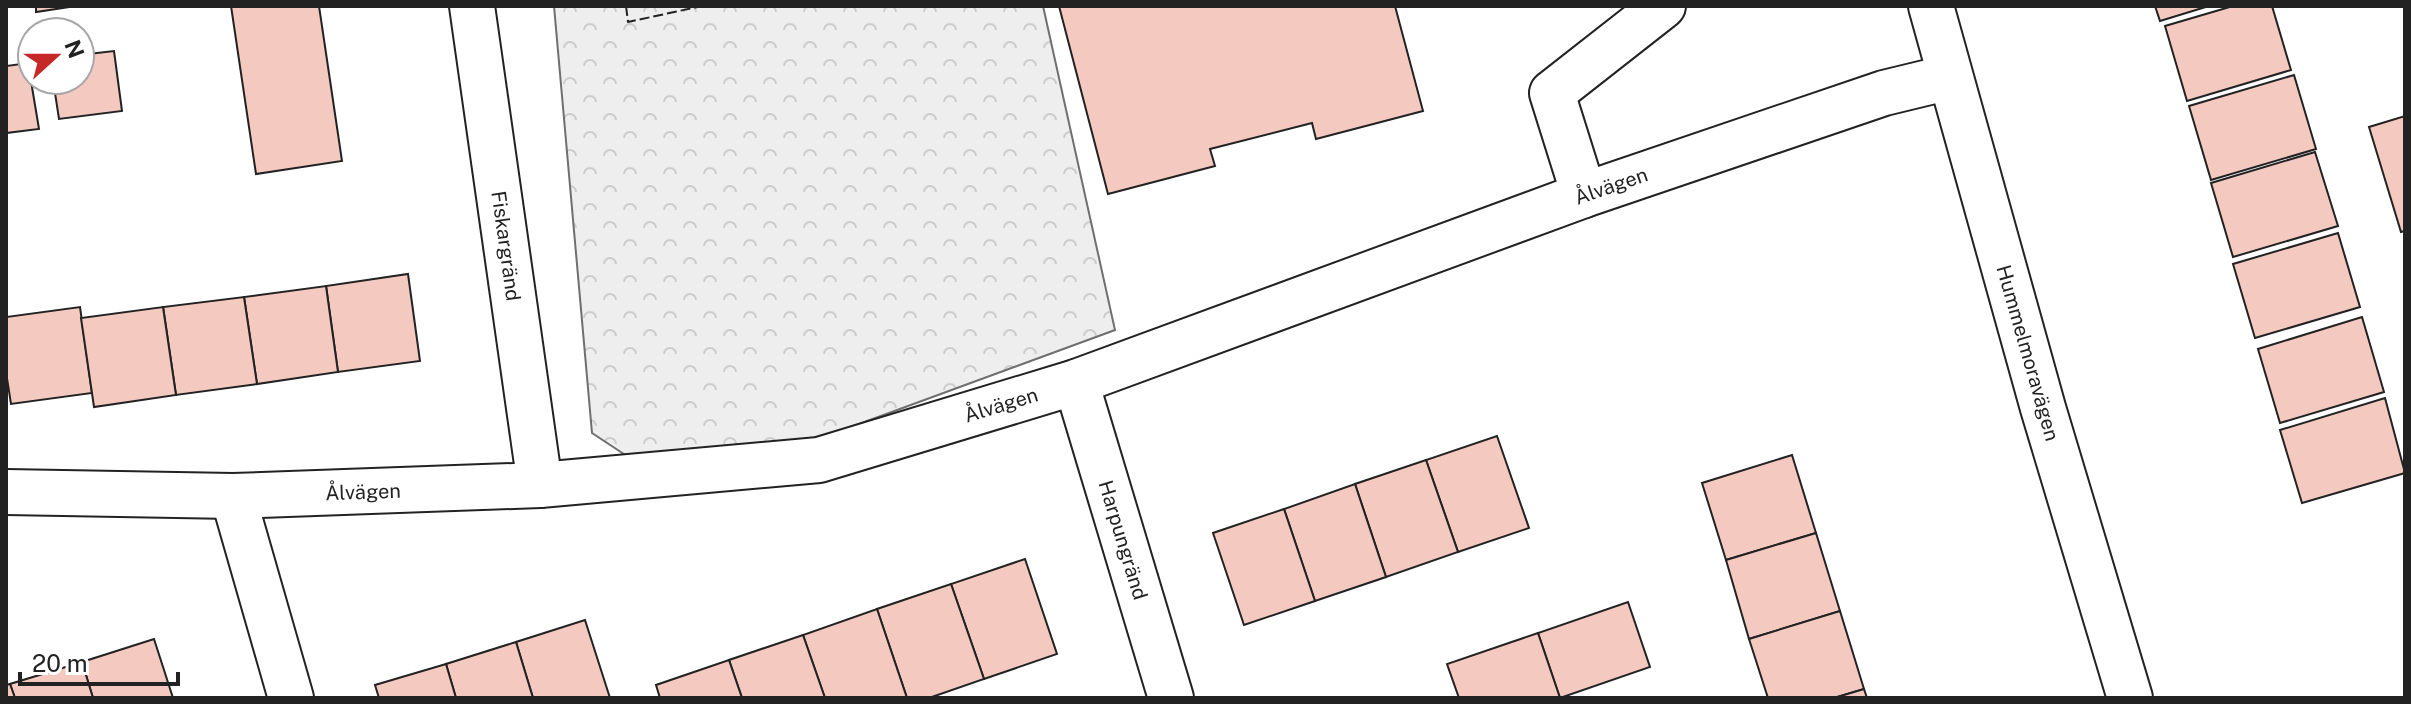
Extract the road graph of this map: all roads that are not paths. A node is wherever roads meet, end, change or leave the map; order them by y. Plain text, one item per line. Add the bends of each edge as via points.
1 (472, 6) edge
2 (1663, 6) edge
3 (1931, 6) edge
4 (1950, 77) junction
5 (1584, 195) junction
6 (1076, 382) junction
7 (540, 485) junction
8 (6, 492) edge
9 (233, 496) junction
10 (291, 698) edge
11 (1171, 698) edge
12 (2130, 698) edge

1 - 7 street, Fiskargränd
2 - 5 street via 1552,93
3 - 4 street, Hummelmoravägen
4 - 5 street, Ålvägen via 1884,93
4 - 12 street, Hummelmoravägen
5 - 6 street, Ålvägen
6 - 7 street, Ålvägen via 819,460
6 - 11 street, Harpungränd
7 - 9 street, Ålvägen
8 - 9 street, Ålvägen
9 - 10 street

